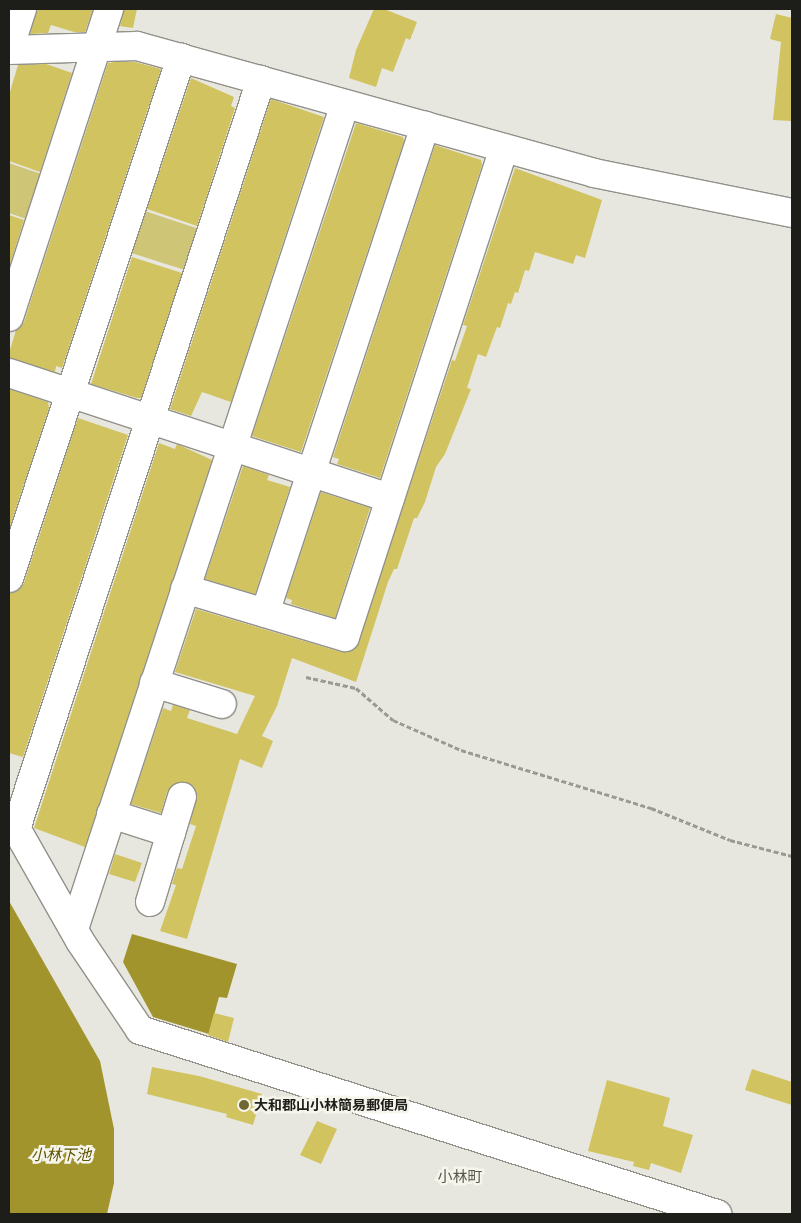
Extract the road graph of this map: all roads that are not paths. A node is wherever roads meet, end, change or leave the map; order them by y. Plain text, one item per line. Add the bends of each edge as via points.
1 (22, 9) edge
2 (109, 9) edge
3 (97, 47) junction
4 (9, 49) edge
5 (181, 58) junction
6 (260, 80) junction
7 (344, 104) junction
8 (425, 126) junction
9 (504, 148) junction
10 (792, 213) edge
11 (9, 317) edge
12 (9, 373) edge
13 (70, 393) junction
14 (150, 419) junction
15 (232, 446) junction
16 (311, 472) junction
17 (390, 498) junction
18 (9, 578) edge
19 (185, 589) junction
20 (265, 613) junction
21 (154, 683) junction
22 (222, 704) dead end
23 (182, 797) dead end
24 (112, 814) junction
25 (13, 823) edge
26 (174, 842) junction
27 (150, 902) dead end
28 (74, 929) junction
29 (717, 1214) edge

1 - 4 street
2 - 3 street
3 - 4 street
3 - 5 street via 137,46
3 - 11 street
5 - 6 street
5 - 13 street
6 - 7 street
6 - 14 street
7 - 8 street
7 - 15 street
8 - 9 street
8 - 16 street
9 - 10 street via 639,184
9 - 17 street
12 - 13 street
13 - 14 street
13 - 18 street
14 - 15 street
14 - 25 street
15 - 16 street
15 - 19 street
16 - 17 street
16 - 20 street
17 - 20 street via 344,637
19 - 20 street
19 - 21 street
21 - 22 street
21 - 24 street
23 - 26 street
24 - 26 street
24 - 28 street
25 - 28 street
26 - 27 street
28 - 29 street via 131,1022 149,1035

